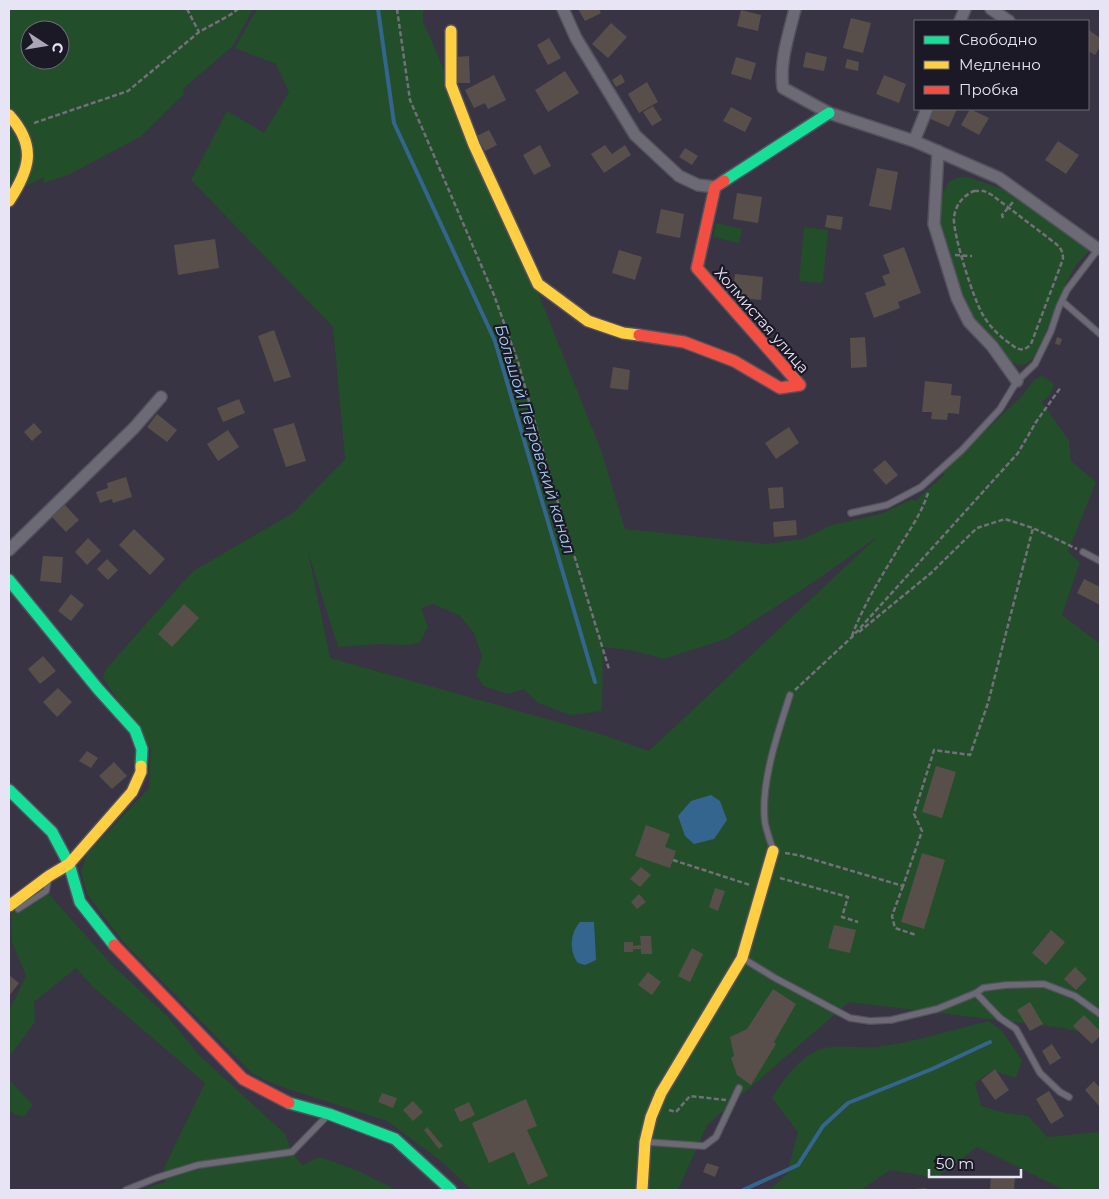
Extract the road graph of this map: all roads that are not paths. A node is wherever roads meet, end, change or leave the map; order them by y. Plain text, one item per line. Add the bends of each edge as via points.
1 (563, 9) edge
2 (795, 9) edge
3 (991, 9) edge
4 (1008, 20) edge
5 (451, 31) dead end
6 (927, 110) edge
7 (829, 113) junction
8 (9, 115) edge
9 (914, 140) junction
10 (938, 151) junction
11 (715, 187) junction
12 (9, 201) edge
13 (1099, 247) edge
14 (1062, 300) junction
15 (1100, 334) edge
16 (1017, 381) junction
17 (161, 397) dead end
18 (851, 513) dead end
19 (9, 550) edge
20 (1083, 552) road end
21 (1100, 561) edge
22 (9, 580) edge
23 (790, 695) road end
24 (9, 790) edge
25 (773, 852) joint
26 (69, 864) junction
27 (10, 910) edge
28 (742, 958) junction
29 (976, 993) junction
30 (1100, 1014) edge
31 (740, 1088) dead end
32 (1069, 1097) dead end
33 (329, 1114) junction
34 (644, 1142) junction
35 (126, 1190) edge
36 (451, 1190) edge
37 (642, 1190) edge

1 - 11 street via 576,38 635,135 679,176 698,185
2 - 7 street via 786,49 783,88
3 - 4 street
5 - 11 street, Холмистая улица via 451,85 474,145 538,284 588,321 623,333 684,342 734,362 780,388 800,385 697,268
6 - 9 street
7 - 9 street
7 - 11 street
8 - 12 street via 20,127 28,150 20,184
9 - 10 street
10 - 13 street via 999,178
10 - 16 street via 934,224 957,298 969,322 992,346
13 - 14 lane
14 - 15 lane
14 - 16 lane via 1035,364
16 - 18 lane via 1000,410 921,487 887,505
17 - 19 street via 134,428
20 - 21 lane
22 - 26 street via 135,730 142,749 141,772 132,792
23 - 25 lane via 766,787 765,823
24 - 26 street via 52,832
25 - 28 street
26 - 27 street via 49,876
26 - 33 street via 80,902 114,945 243,1079 284,1102
28 - 29 lane via 850,1018 870,1021 891,1020 938,1009
28 - 34 street via 660,1093
29 - 30 lane via 983,988 1006,984 1044,984 1075,996
29 - 32 lane via 1000,1018 1016,1029 1040,1073
31 - 34 lane via 716,1137 704,1146
33 - 35 lane via 292,1152 198,1165
33 - 36 street via 395,1139
34 - 37 street

